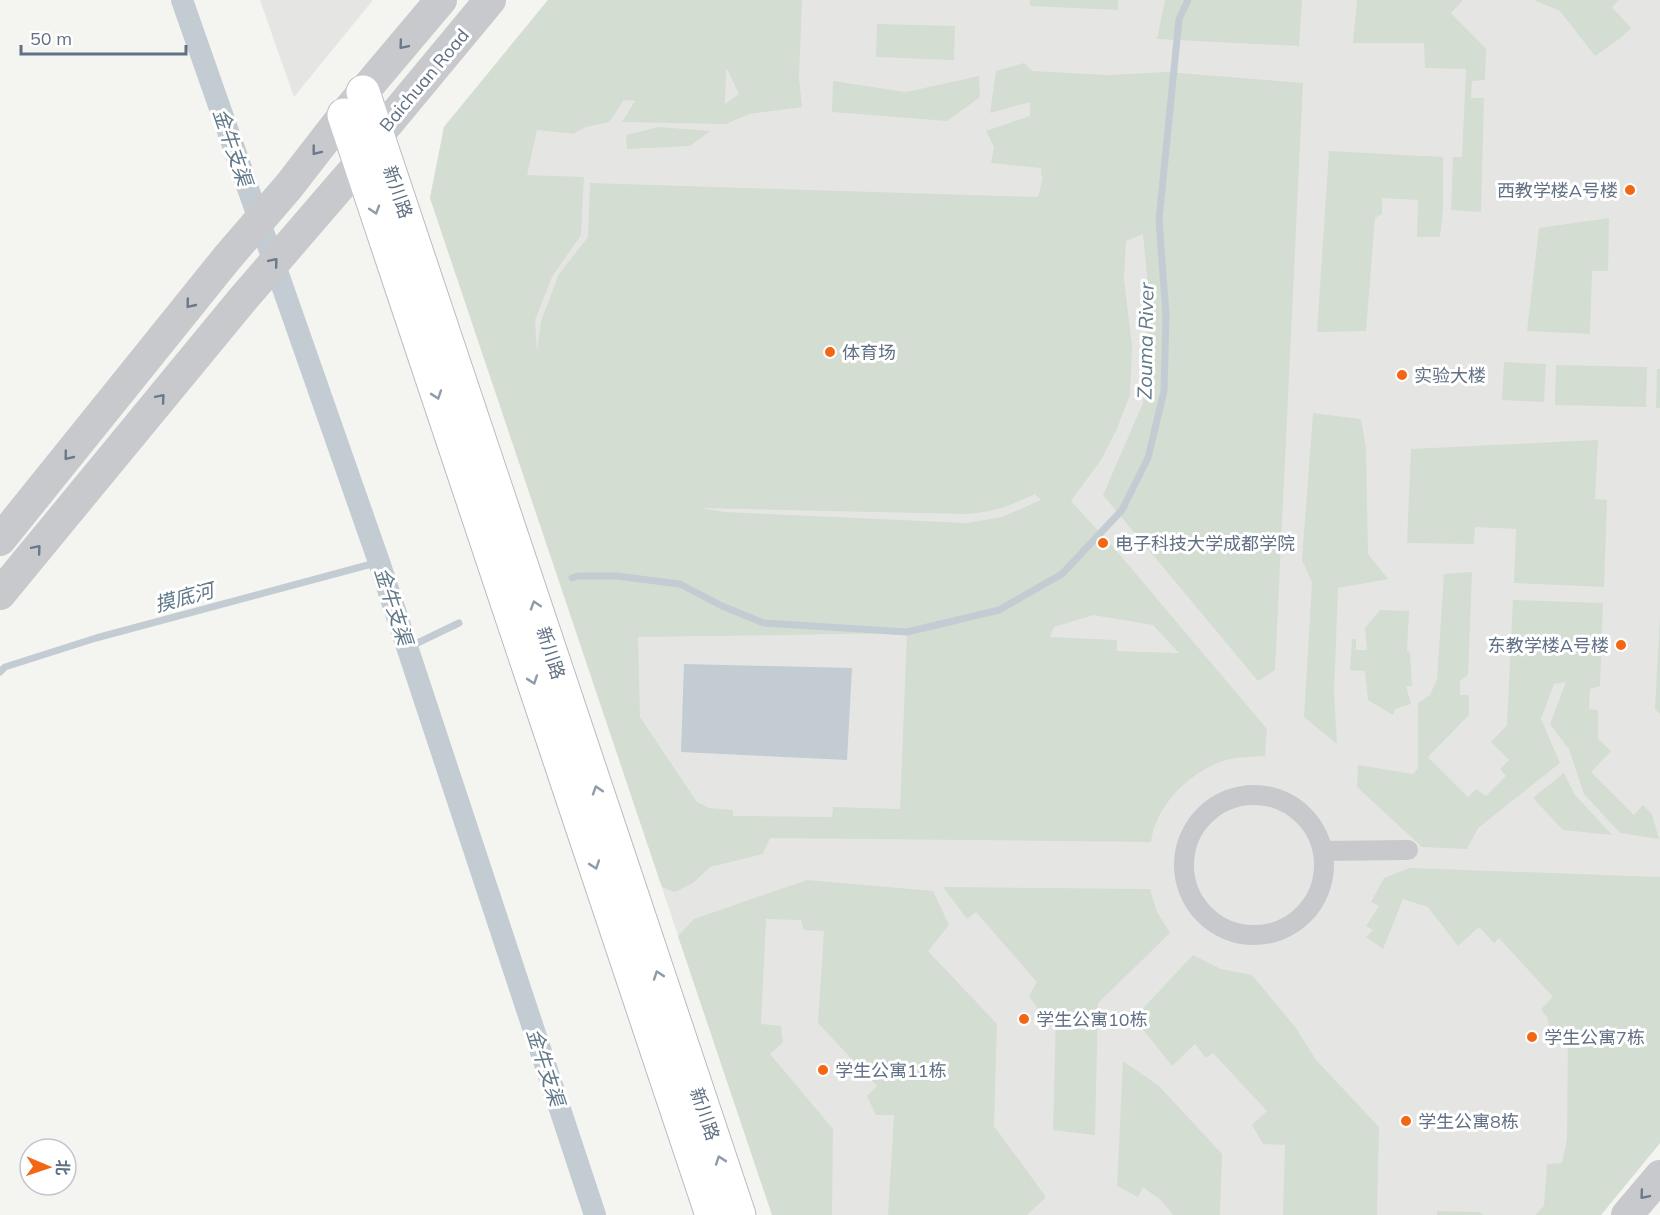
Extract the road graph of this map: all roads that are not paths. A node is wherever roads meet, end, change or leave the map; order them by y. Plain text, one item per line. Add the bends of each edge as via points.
1 (441, 0) edge
2 (490, 0) edge
3 (354, 104) junction
4 (378, 135) junction
5 (360, 163) junction
6 (0, 540) edge
7 (0, 594) edge
8 (1408, 850) dead end
9 (1323, 851) junction
10 (1660, 1176) edge
11 (712, 1215) edge
12 (739, 1215) edge
13 (1627, 1215) edge

1 -> 3 street
2 - 4 street, Baichuan Road
3 - 4 main road, 新川路
3 - 5 main road, 新川路
3 -> 6 street
4 - 5 street, Baichuan Road
12 -> 4 main road, 新川路
7 -> 5 street, Baichuan Road
5 -> 11 main road, 新川路
8 - 9 street
9 - 9 street via 1310,822 1294,806 1273,796 1251,793 1228,798 1208,810 1193,827 1184,849 1183,872 1189,895 1203,915 1222,928 1245,935 1268,934 1290,926 1308,910 1320,889
10 -> 13 street

